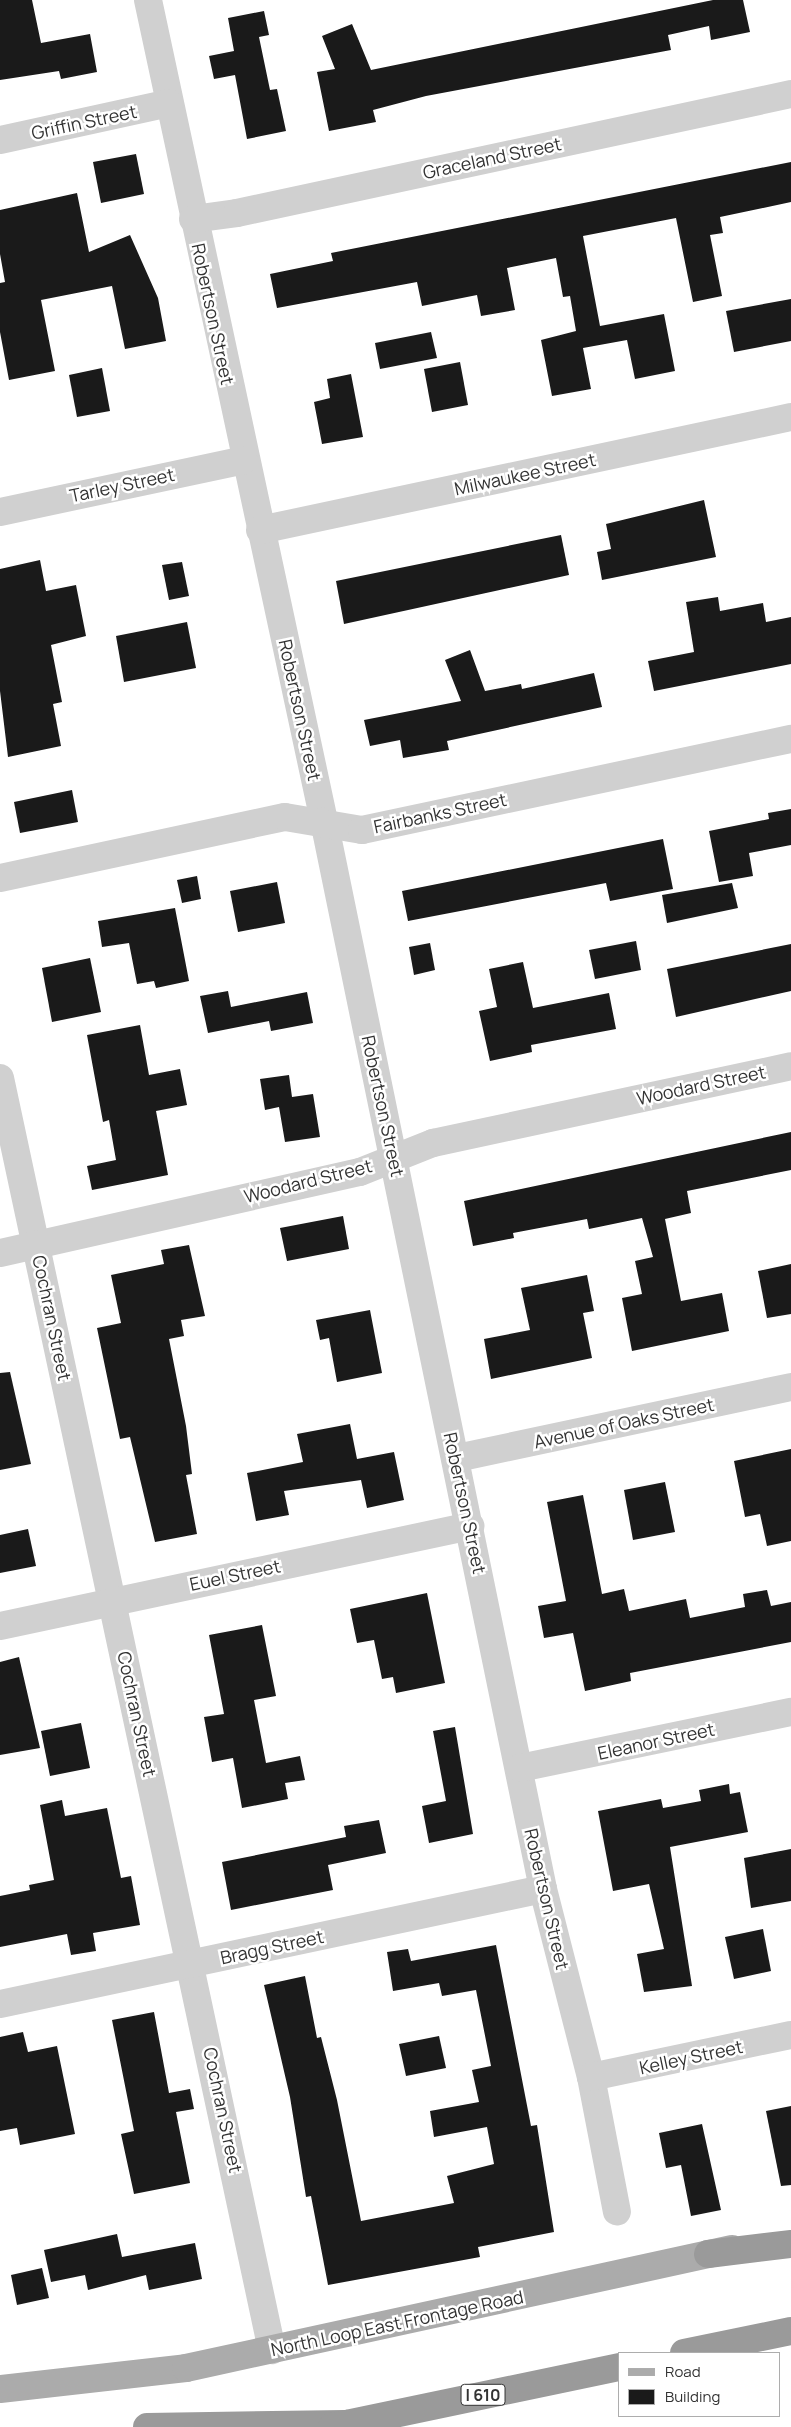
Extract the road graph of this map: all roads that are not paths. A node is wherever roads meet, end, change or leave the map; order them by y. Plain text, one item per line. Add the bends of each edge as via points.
1 (148, 0) edge
2 (791, 94) edge
3 (168, 104) junction
4 (0, 140) edge
5 (193, 219) junction
6 (791, 417) edge
7 (244, 460) junction
8 (0, 512) edge
9 (260, 530) junction
10 (791, 739) edge
11 (324, 821) junction
12 (0, 878) edge
13 (791, 1066) edge
14 (0, 1078) edge
15 (394, 1158) junction
16 (36, 1245) junction
17 (0, 1253) edge
18 (791, 1387) edge
19 (457, 1458) junction
20 (471, 1526) junction
21 (112, 1601) junction
22 (0, 1626) edge
23 (791, 1712) edge
24 (520, 1768) junction
25 (543, 1889) junction
26 (191, 1964) junction
27 (0, 2004) edge
28 (791, 2035) edge
29 (590, 2077) junction
30 (616, 2212) dead end
31 (791, 2236) edge
32 (791, 2244) edge
33 (708, 2254) junction
34 (791, 2330) edge
35 (272, 2350) junction
36 (689, 2352) edge
37 (618, 2367) edge
38 (0, 2389) edge
39 (339, 2426) edge
40 (147, 2427) edge

1 - 3 street, Robertson Street
2 - 5 street, Graceland Street via 237,213
3 - 4 street, Griffin Street
3 - 5 street, Robertson Street
5 - 7 street, Robertson Street
6 - 9 street, Milwaukee Street
7 - 8 street, Tarley Street
7 - 9 street, Robertson Street
9 - 11 street, Robertson Street
10 - 11 street, Fairbanks Street via 362,830
11 - 12 street, Fairbanks Street via 285,817
11 - 15 street, Robertson Street
13 - 15 street, Woodard Street via 433,1143
14 - 16 street, Cochran Street
15 - 16 street, Woodard Street via 360,1172
15 - 19 street, Robertson Street
16 - 17 street, Woodard Street
16 - 21 street, Cochran Street
18 - 19 street, Avenue of Oaks Street
19 - 20 street, Robertson Street
20 - 21 street, Euel Street
20 - 24 street, Robertson Street
21 - 22 street, Euel Street
21 - 26 street, Cochran Street
23 - 24 street, Eleanor Street
24 - 25 street, Robertson Street
25 - 26 street, Bragg Street
25 - 29 street, Robertson Street
26 - 27 street, Bragg Street
26 - 35 street, Cochran Street
28 - 29 street, Kelley Street
29 - 30 street, Robertson Street
31 - 33 main road, North Loop East Frontage Road
32 - 33 highway
33 - 35 main road, North Loop East Frontage Road
34 - 36 highway
35 - 38 main road, North Loop East Frontage Road via 186,2368
37 - 39 highway, I 610
39 - 40 highway

